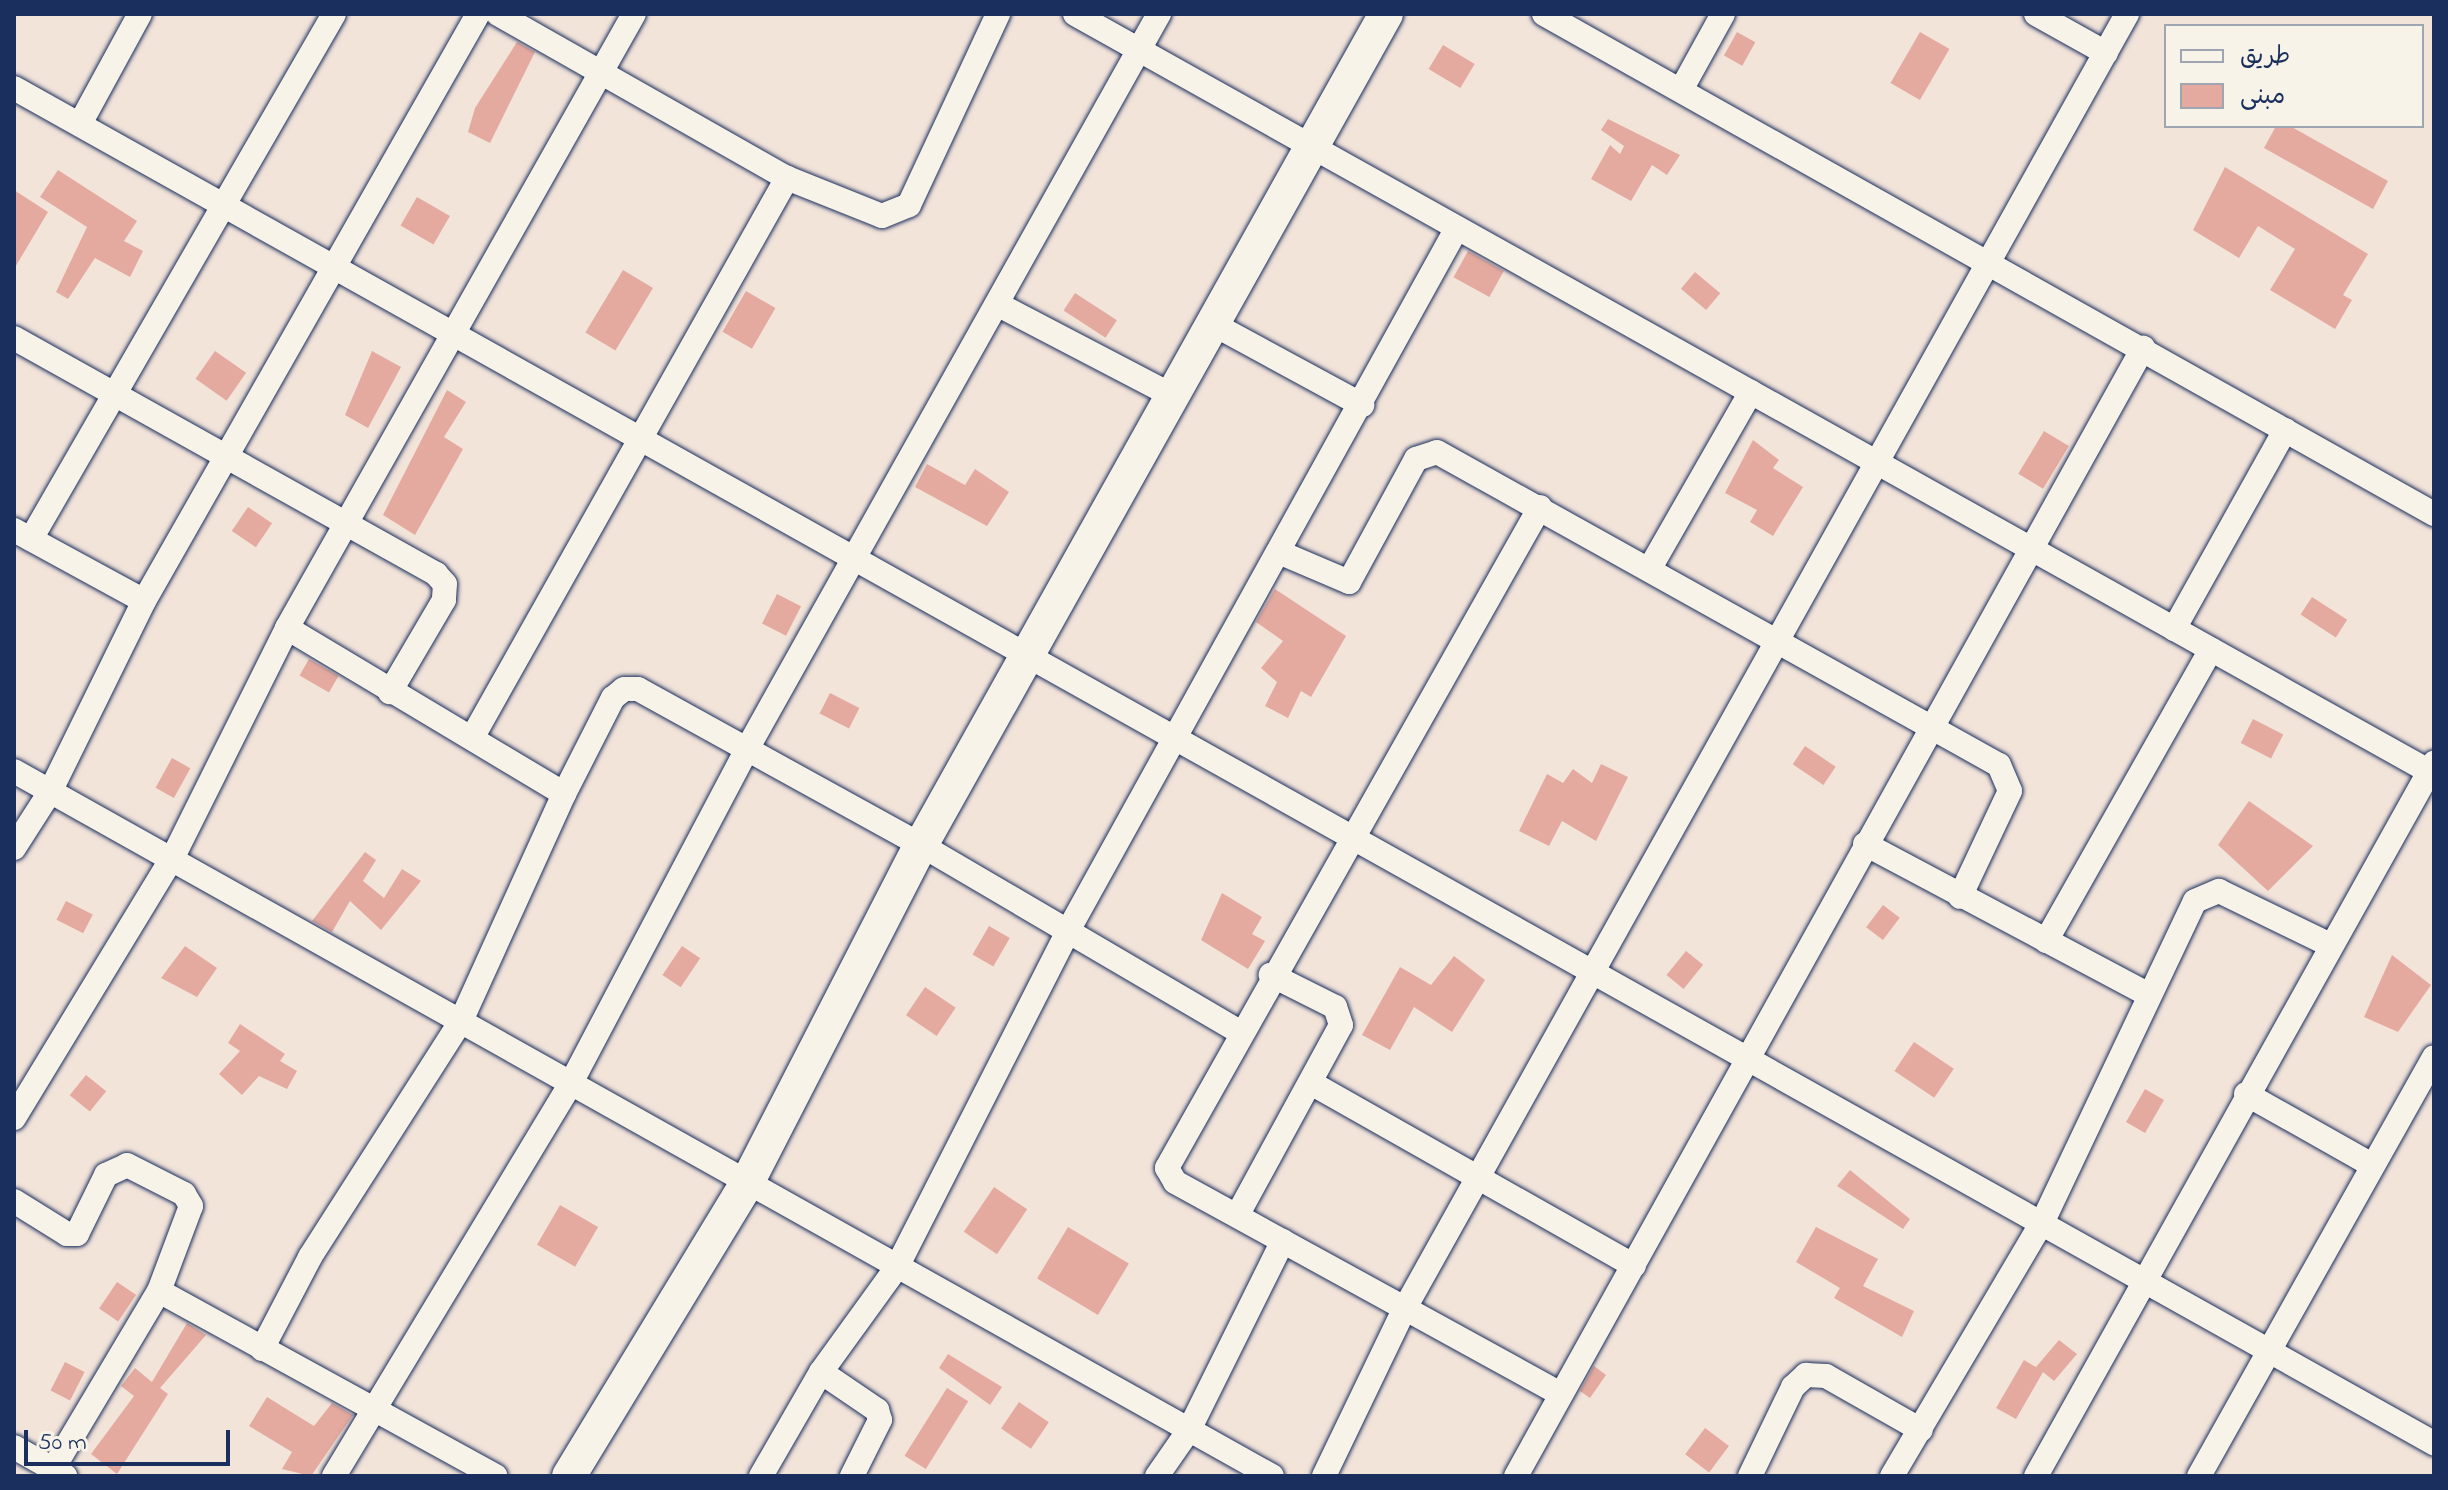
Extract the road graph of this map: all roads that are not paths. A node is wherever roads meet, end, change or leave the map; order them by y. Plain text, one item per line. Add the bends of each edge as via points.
1 (140, 14) edge
2 (334, 14) edge
3 (478, 14) edge
4 (498, 14) edge
5 (634, 14) edge
6 (998, 14) edge
7 (1075, 14) edge
8 (1159, 14) edge
9 (1386, 14) edge
10 (1544, 14) edge
11 (1723, 14) edge
12 (2036, 14) edge
13 (2127, 14) edge
14 (1138, 51) junction
15 (2106, 53) junction
16 (603, 69) junction
17 (14, 88) edge
18 (1681, 90) junction
19 (81, 122) junction
20 (1312, 146) junction
21 (787, 178) junction
22 (226, 203) junction
23 (1457, 228) junction
24 (1988, 264) junction
25 (335, 266) junction
26 (997, 304) junction
27 (1213, 324) junction
28 (456, 330) junction
29 (14, 338) edge
30 (2143, 348) junction
31 (1751, 392) junction
32 (117, 395) junction
33 (1173, 396) junction
34 (1362, 405) junction
35 (2285, 430) junction
36 (639, 437) junction
37 (227, 455) junction
38 (1877, 462) junction
39 (1540, 507) junction
40 (2434, 514) edge
41 (349, 520) junction
42 (22, 534) edge
43 (2030, 547) junction
44 (1281, 553) junction
45 (856, 557) junction
46 (1650, 568) junction
47 (144, 601) junction
48 (287, 628) junction
49 (2174, 629) junction
50 (1778, 639) junction
51 (2211, 649) junction
52 (1027, 655) junction
53 (390, 692) junction
54 (1934, 725) junction
55 (1178, 737) junction
56 (472, 738) junction
57 (747, 749) junction
58 (2432, 769) edge
59 (14, 771) edge
60 (50, 792) junction
61 (564, 794) junction
62 (1356, 837) junction
63 (1865, 844) junction
64 (921, 845) junction
65 (14, 848) edge
66 (173, 857) junction
67 (1960, 897) junction
68 (1069, 929) junction
69 (2046, 941) junction
70 (2328, 944) junction
71 (1593, 972) junction
72 (1271, 975) junction
73 (2149, 995) junction
74 (461, 1021) junction
75 (1241, 1033) junction
76 (2434, 1057) edge
77 (1748, 1059) junction
78 (571, 1083) junction
79 (1311, 1083) junction
80 (2246, 1094) junction
81 (14, 1118) edge
82 (2370, 1164) junction
83 (1477, 1178) junction
84 (747, 1183) junction
85 (14, 1201) edge
86 (1238, 1214) junction
87 (2043, 1221) junction
88 (1283, 1241) junction
89 (1634, 1266) junction
90 (897, 1267) junction
91 (2143, 1280) junction
92 (159, 1291) junction
93 (1405, 1308) junction
94 (262, 1349) junction
95 (2269, 1349) junction
96 (821, 1372) junction
97 (1561, 1394) junction
98 (371, 1408) junction
99 (1189, 1430) junction
100 (1921, 1430) junction
101 (2434, 1443) edge
102 (14, 1447) edge
103 (59, 1473) edge
104 (2042, 1474) edge
105 (334, 1476) edge
106 (496, 1476) edge
107 (569, 1476) edge
108 (761, 1476) edge
109 (852, 1476) edge
110 (1157, 1476) edge
111 (1272, 1476) edge
112 (1324, 1476) edge
113 (1516, 1476) edge
114 (1750, 1476) edge
115 (1892, 1476) edge
116 (2199, 1476) edge

1 - 19 street
2 - 22 street
3 - 25 street
4 - 16 street
5 - 16 street
6 - 21 street via 909,205 897,215 882,216
7 - 14 street
8 - 14 street
9 - 20 street
10 - 18 street
11 - 18 street
12 - 15 street
13 - 15 street
14 - 20 street
14 - 26 street
15 - 24 street
16 - 21 street
16 - 28 street
17 - 19 street
18 - 24 street
19 - 22 street
20 - 23 street
20 - 27 street
21 - 36 street
22 - 25 street
22 - 32 street
23 - 31 street
23 - 34 street
24 - 30 street
24 - 38 street
25 - 28 street
25 - 37 street
26 - 33 street
26 - 45 street
27 - 33 street
27 - 34 street
28 - 36 street
28 - 41 street
29 - 32 street
30 - 35 street
30 - 43 street
31 - 38 street
31 - 46 street
32 - 37 street
32 - 42 street
33 - 52 street
34 - 44 street
35 - 40 street
35 - 49 street
36 - 45 street
36 - 56 street
37 - 41 street
37 - 47 street
38 - 43 street
38 - 50 street
39 - 44 street via 1426,451 1349,582
39 - 46 street
39 - 62 street
41 - 48 street
41 - 53 street via 445,584 444,600
42 - 47 street
43 - 49 street
43 - 54 street
44 - 55 street
45 - 52 street
45 - 57 street
46 - 50 street
47 - 60 street
48 - 53 street
48 - 66 street
49 - 51 street
50 - 54 street
50 - 71 street
51 - 58 street
51 - 69 street
52 - 55 street
52 - 64 street
53 - 56 street
54 - 63 street
54 - 67 street via 2008,777 2010,791
55 - 62 street
55 - 68 street
56 - 61 street
57 - 61 street via 638,689 624,689 613,698
57 - 64 street
57 - 78 street
58 - 70 street
59 - 60 street
60 - 65 street
60 - 66 street
61 - 74 street
62 - 71 street
62 - 72 street
63 - 67 street
63 - 77 street
64 - 68 street
64 - 84 street
66 - 74 street
66 - 81 street
67 - 69 street
68 - 75 street
68 - 90 street
69 - 73 street
70 - 73 street via 2219,891 2204,894
70 - 80 street
71 - 77 street
71 - 83 street
72 - 75 street
72 - 79 street via 1342,1015
73 - 87 street
74 - 78 street
74 - 94 street via 310,1257
75 - 86 street via 1167,1168 1175,1182
76 - 82 street
77 - 87 street
77 - 89 street
78 - 84 street
78 - 98 street
79 - 83 street
79 - 86 street
80 - 82 street
80 - 91 street
82 - 95 street
83 - 89 street
83 - 93 street
84 - 90 street
84 - 107 street
85 - 92 street via 77,1234 115,1166 127,1165 184,1194 190,1219
86 - 88 street
87 - 91 street
87 - 100 street
88 - 93 street
88 - 99 street
89 - 97 street
90 - 96 street
90 - 99 street
91 - 95 street
91 - 104 street
92 - 94 street
92 - 103 street
93 - 97 street
93 - 112 street
94 - 98 street
95 - 101 street
95 - 116 street
96 - 108 street
96 - 109 street via 869,1403 880,1420
97 - 113 street
98 - 105 street
98 - 106 street
99 - 110 street
99 - 111 street
100 - 114 street via 1826,1376 1806,1375 1793,1387
100 - 115 street
102 - 103 street

